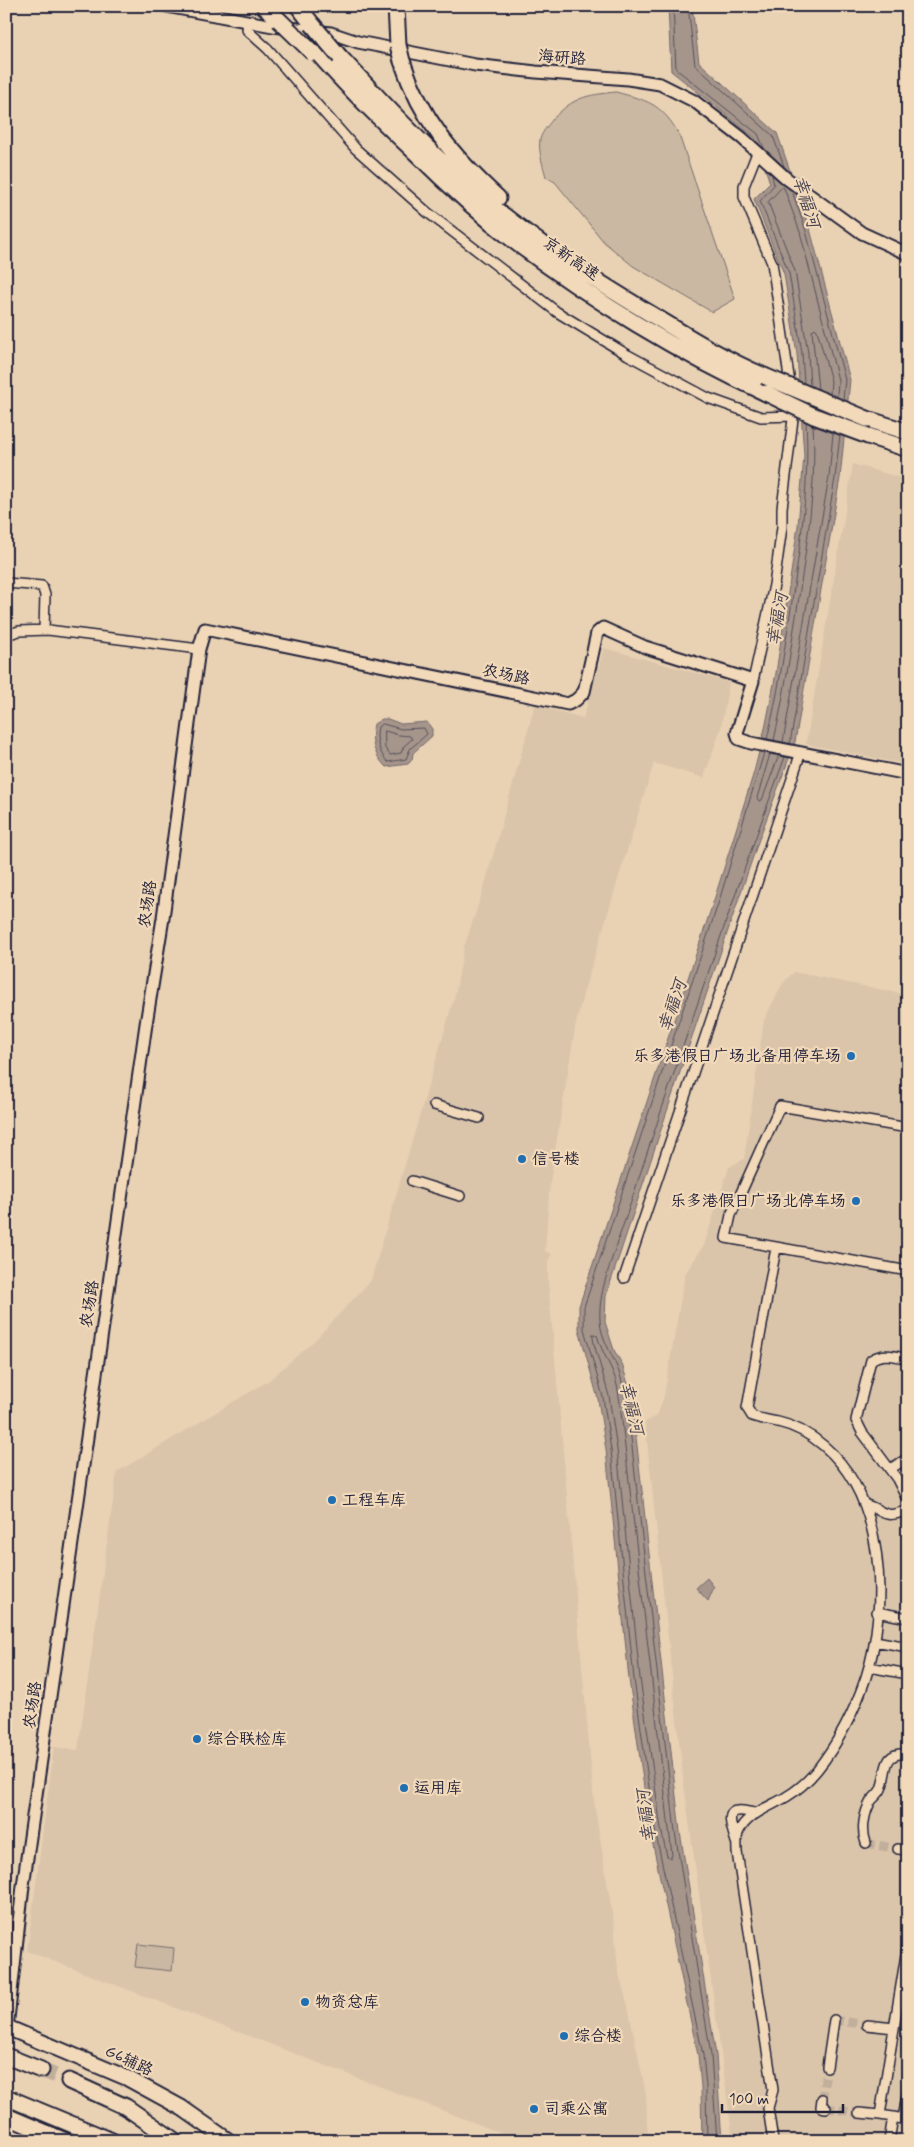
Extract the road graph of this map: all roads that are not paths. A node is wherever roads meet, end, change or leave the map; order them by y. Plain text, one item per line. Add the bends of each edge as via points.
1 (166, 6) edge
2 (264, 6) edge
3 (298, 6) edge
4 (396, 6) edge
5 (282, 16) edge
6 (248, 22) junction
7 (761, 156) junction
8 (908, 254) edge
9 (602, 285) junction
10 (794, 416) junction
11 (908, 432) edge
12 (908, 449) edge
13 (6, 582) edge
14 (44, 630) junction
15 (6, 635) edge
16 (199, 649) junction
17 (753, 681) junction
18 (800, 752) junction
19 (908, 774) edge
20 (434, 1104) dead end
21 (479, 1118) dead end
22 (908, 1128) edge
23 (412, 1181) dead end
24 (460, 1196) dead end
25 (776, 1248) junction
26 (908, 1271) edge
27 (624, 1278) dead end
28 (908, 1359) edge
29 (908, 1458) edge
30 (890, 1469) junction
31 (908, 1501) edge
32 (864, 1504) junction
33 (908, 1510) edge
34 (877, 1612) junction
35 (908, 1618) edge
36 (875, 1642) junction
37 (908, 1648) edge
38 (869, 1667) junction
39 (908, 1674) edge
40 (908, 1754) edge
41 (757, 1812) junction
42 (866, 1843) dead end
43 (737, 1848) junction
44 (898, 1848) tunnel mouth
45 (908, 1850) edge
46 (908, 1942) edge
47 (904, 1990) edge
48 (834, 2020) dead end
49 (867, 2025) tunnel mouth
50 (7, 2027) edge
51 (894, 2028) junction
52 (6, 2056) edge
53 (827, 2067) tunnel mouth
54 (41, 2070) tunnel mouth
55 (68, 2081) tunnel mouth
56 (908, 2089) edge
57 (7, 2097) edge
58 (859, 2112) tunnel mouth
59 (880, 2115) junction
60 (6, 2116) edge
61 (893, 2117) junction
62 (65, 2141) edge
63 (112, 2141) edge
64 (175, 2141) edge
65 (229, 2141) edge
66 (773, 2141) edge
67 (890, 2141) edge

1 - 6 street, 海研路
2 - 5 highway, 京新高速
3 - 9 highway, 京新高速, bridge via 400,122 467,185
4 - 9 highway, bridge via 398,45 410,87 420,108 451,152 507,205 578,259
5 - 12 highway, 京新高速, bridge via 336,75 456,192 517,243 592,295 677,348 766,394 814,416
6 - 7 street, 海研路 via 331,33 358,42 475,65 660,84 694,101
6 - 10 street via 247,30 268,49 356,149 427,212 557,312 628,356 708,398 761,417
7 - 8 street, 海研路 via 862,234
7 - 10 street via 744,186 744,197 772,263
9 - 11 highway, 京新高速, bridge via 688,337 764,376
10 - 17 street via 774,585
13 - 14 street via 42,586 45,595
14 - 15 street
14 - 16 street
16 - 17 street, 农场路 via 205,629 568,704 584,692 597,633 603,628 645,647
16 - 50 street, 农场路 via 23,1886
17 - 18 street via 737,732 739,739
18 - 19 street
18 - 27 street
20 - 21 street
22 - 25 street via 780,1106 731,1215 726,1238
23 - 24 street
25 - 26 street
25 - 32 street via 747,1408 757,1418 798,1428 825,1447 852,1478
28 - 30 street via 888,1355 871,1360 856,1420
29 - 30 street
30 - 31 street
32 - 33 street via 880,1514 892,1516
32 - 34 street via 874,1540
34 - 35 street
34 - 36 street
36 - 37 street
36 - 38 street
38 - 39 street
38 - 41 street via 845,1728 818,1768 799,1788
40 - 42 street via 897,1753 886,1765 881,1791 868,1808 863,1828
41 - 43 street via 738,1833
41 - 43 street via 731,1812
43 - 66 street via 773,2090 768,2108
44 - 45 street
46 - 47 street
47 - 51 street
48 - 53 street
49 - 51 street
50 - 65 main road, G6辅路 via 127,2078 182,2108
51 - 59 street
52 - 54 highway
55 - 64 highway via 126,2107
56 - 61 street via 903,2119
57 - 63 highway
58 - 59 street
59 - 61 street
60 - 62 highway
61 - 67 street

